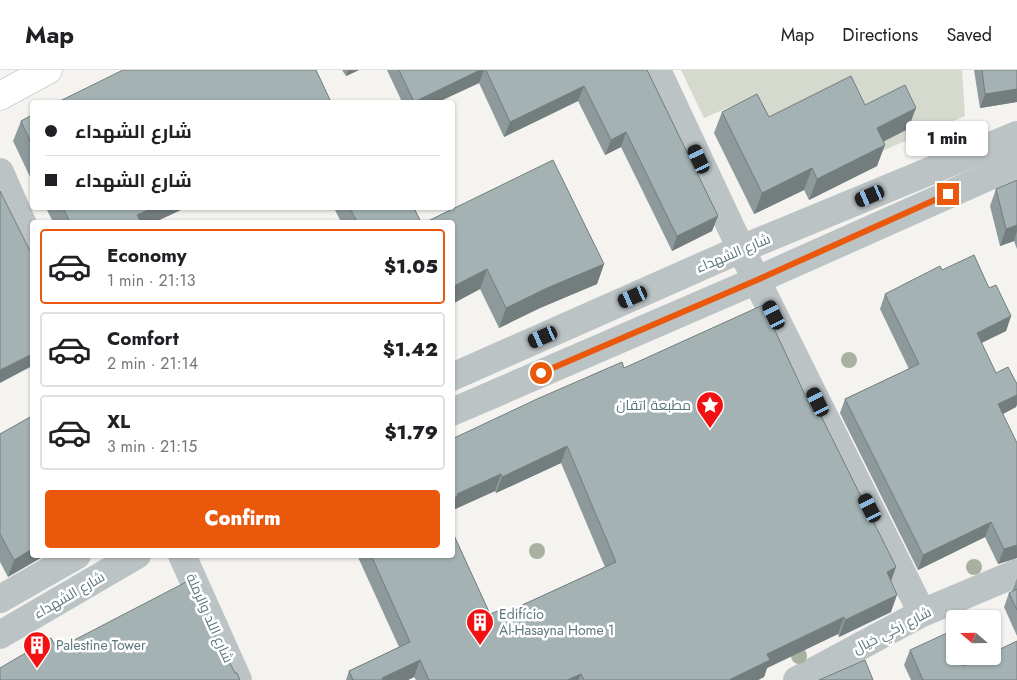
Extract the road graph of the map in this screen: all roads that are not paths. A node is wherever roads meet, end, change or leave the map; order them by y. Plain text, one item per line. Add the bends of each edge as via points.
1 (48, 70) edge
2 (657, 70) edge
3 (0, 96) edge
4 (1017, 135) edge
5 (1017, 164) edge
6 (0, 172) edge
7 (30, 240) edge
8 (741, 249) junction
9 (757, 280) junction
10 (455, 377) edge
11 (455, 411) edge
12 (72, 558) edge
13 (132, 558) edge
14 (183, 558) edge
15 (1017, 573) edge
16 (0, 599) edge
17 (922, 613) junction
18 (0, 635) edge
19 (238, 680) edge
20 (797, 680) edge

1 - 3 main road
2 - 8 street
4 - 8 street, شارع الشهداء
5 - 9 street
6 - 7 street
8 - 9 street
8 - 10 street, شارع الشهداء
9 - 11 street
9 - 17 street
12 - 16 street
13 - 18 street, شارع الشهداء
14 - 19 street, شارع اللد والرملة
15 - 17 street, شارع زكي خيال
17 - 20 street, شارع زكي خيال

